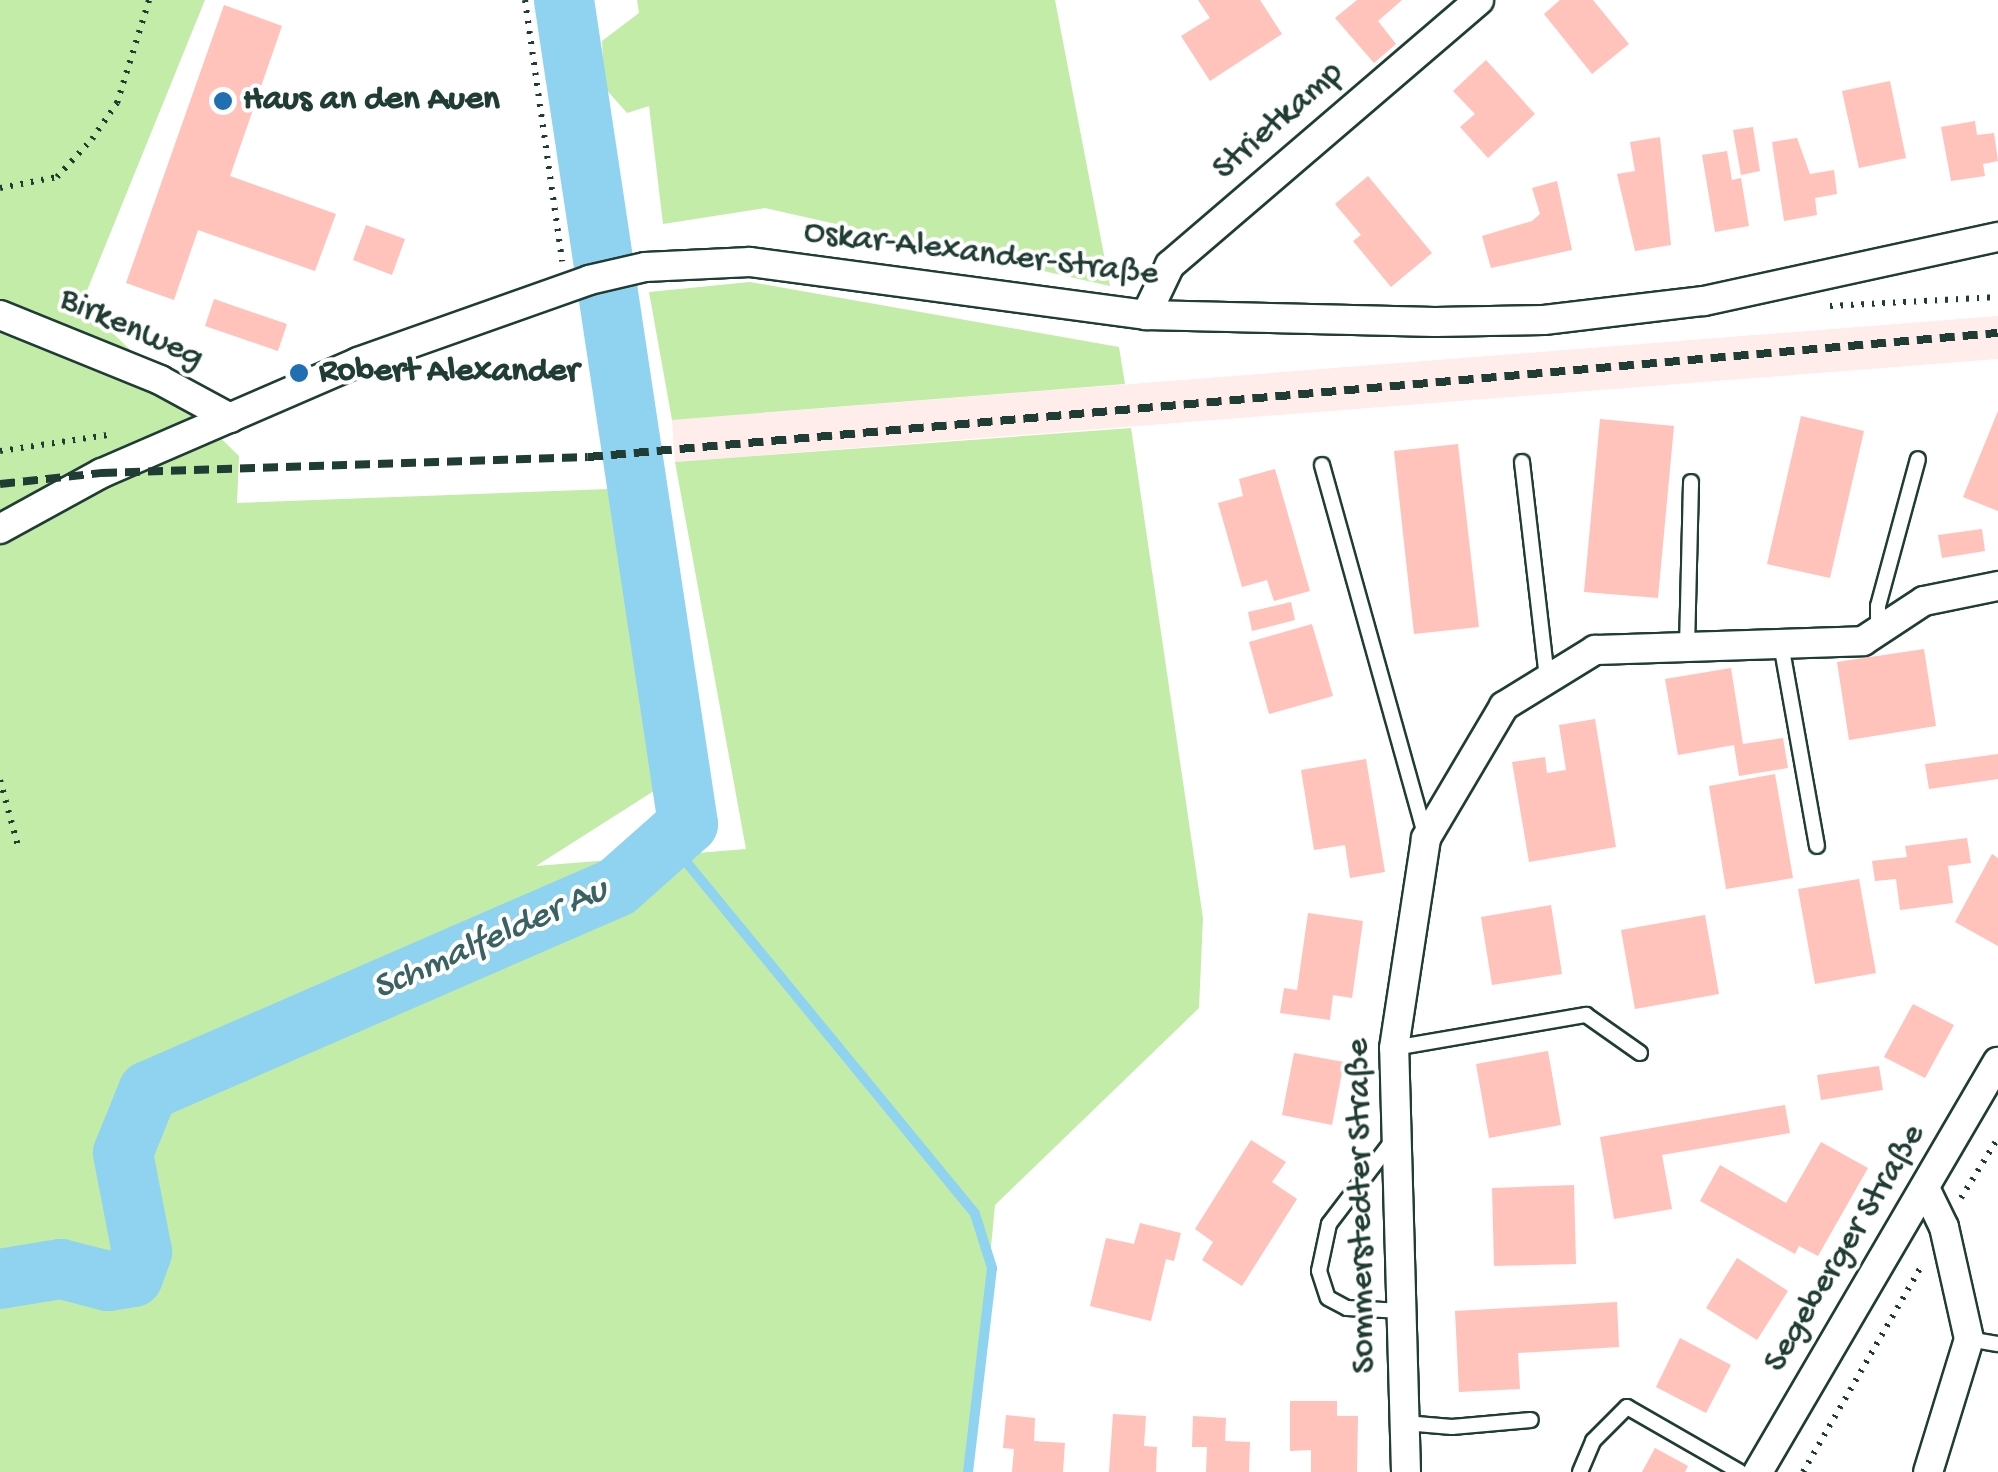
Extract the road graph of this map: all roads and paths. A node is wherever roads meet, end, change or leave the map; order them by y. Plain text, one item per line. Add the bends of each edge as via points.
1 (149, 0) edge
2 (525, 0) edge
3 (1480, 0) edge
4 (0, 188) edge
5 (1998, 237) edge
6 (562, 262) dead end
7 (0, 315) edge
8 (1146, 315) junction
9 (230, 418) junction
10 (1918, 459) dead end
11 (1522, 462) dead end
12 (1322, 465) dead end
13 (1692, 482) dead end
14 (0, 529) edge
15 (1998, 586) edge
16 (1878, 631) junction
17 (1782, 644) junction
18 (1687, 647) junction
19 (1547, 680) junction
20 (0, 780) edge
21 (1426, 838) junction
22 (18, 846) dead end
23 (1818, 846) dead end
24 (1394, 1048) junction
25 (1640, 1053) dead end
26 (1998, 1062) edge
27 (1397, 1135) junction
28 (1998, 1138) edge
29 (1926, 1190) junction
30 (1944, 1227) junction
31 (1402, 1311) junction
32 (1968, 1339) junction
33 (1998, 1344) edge
34 (1531, 1420) dead end
35 (1405, 1423) junction
36 (1406, 1472) edge
37 (1580, 1472) edge
38 (1740, 1472) edge
39 (1758, 1472) edge
40 (1803, 1472) edge
41 (1928, 1472) edge

1 - 4 path via 117,104 92,139 58,177
2 - 6 path
3 - 8 street, Strietkamp via 1170,266
5 - 8 street, Oskar-Alexander-Straße via 1704,301 1544,320 1275,322
7 - 9 street, Birkenweg via 160,380
8 - 9 street, Oskar-Alexander-Straße via 750,262 644,267 589,280 358,362
9 - 14 street, Oskar-Alexander-Straße via 102,474
10 - 16 lane via 1878,606
11 - 19 lane
12 - 21 lane
13 - 18 lane
15 - 16 street, Sommerstedter Straße via 1924,600
16 - 17 street, Sommerstedter Straße via 1864,641
17 - 18 street, Sommerstedter Straße
17 - 23 lane
18 - 19 street, Sommerstedter Straße via 1594,650
19 - 21 street, Sommerstedter Straße via 1504,706
20 - 22 path
21 - 24 street, Sommerstedter Straße
24 - 25 lane via 1586,1015
24 - 27 street, Sommerstedter Straße
26 - 29 street, Segeberger Straße
27 - 31 street, Sommerstedter Straße
27 - 31 lane via 1329,1224 1318,1271 1328,1298 1348,1308
28 - 30 path
29 - 30 street
29 - 39 street, Segeberger Straße
30 - 32 street
30 - 40 path
31 - 35 street, Sommerstedter Straße
32 - 33 lane
32 - 41 street
34 - 35 lane via 1452,1427
35 - 36 street, Sommerstedter Straße
37 - 38 lane via 1593,1441 1627,1406

